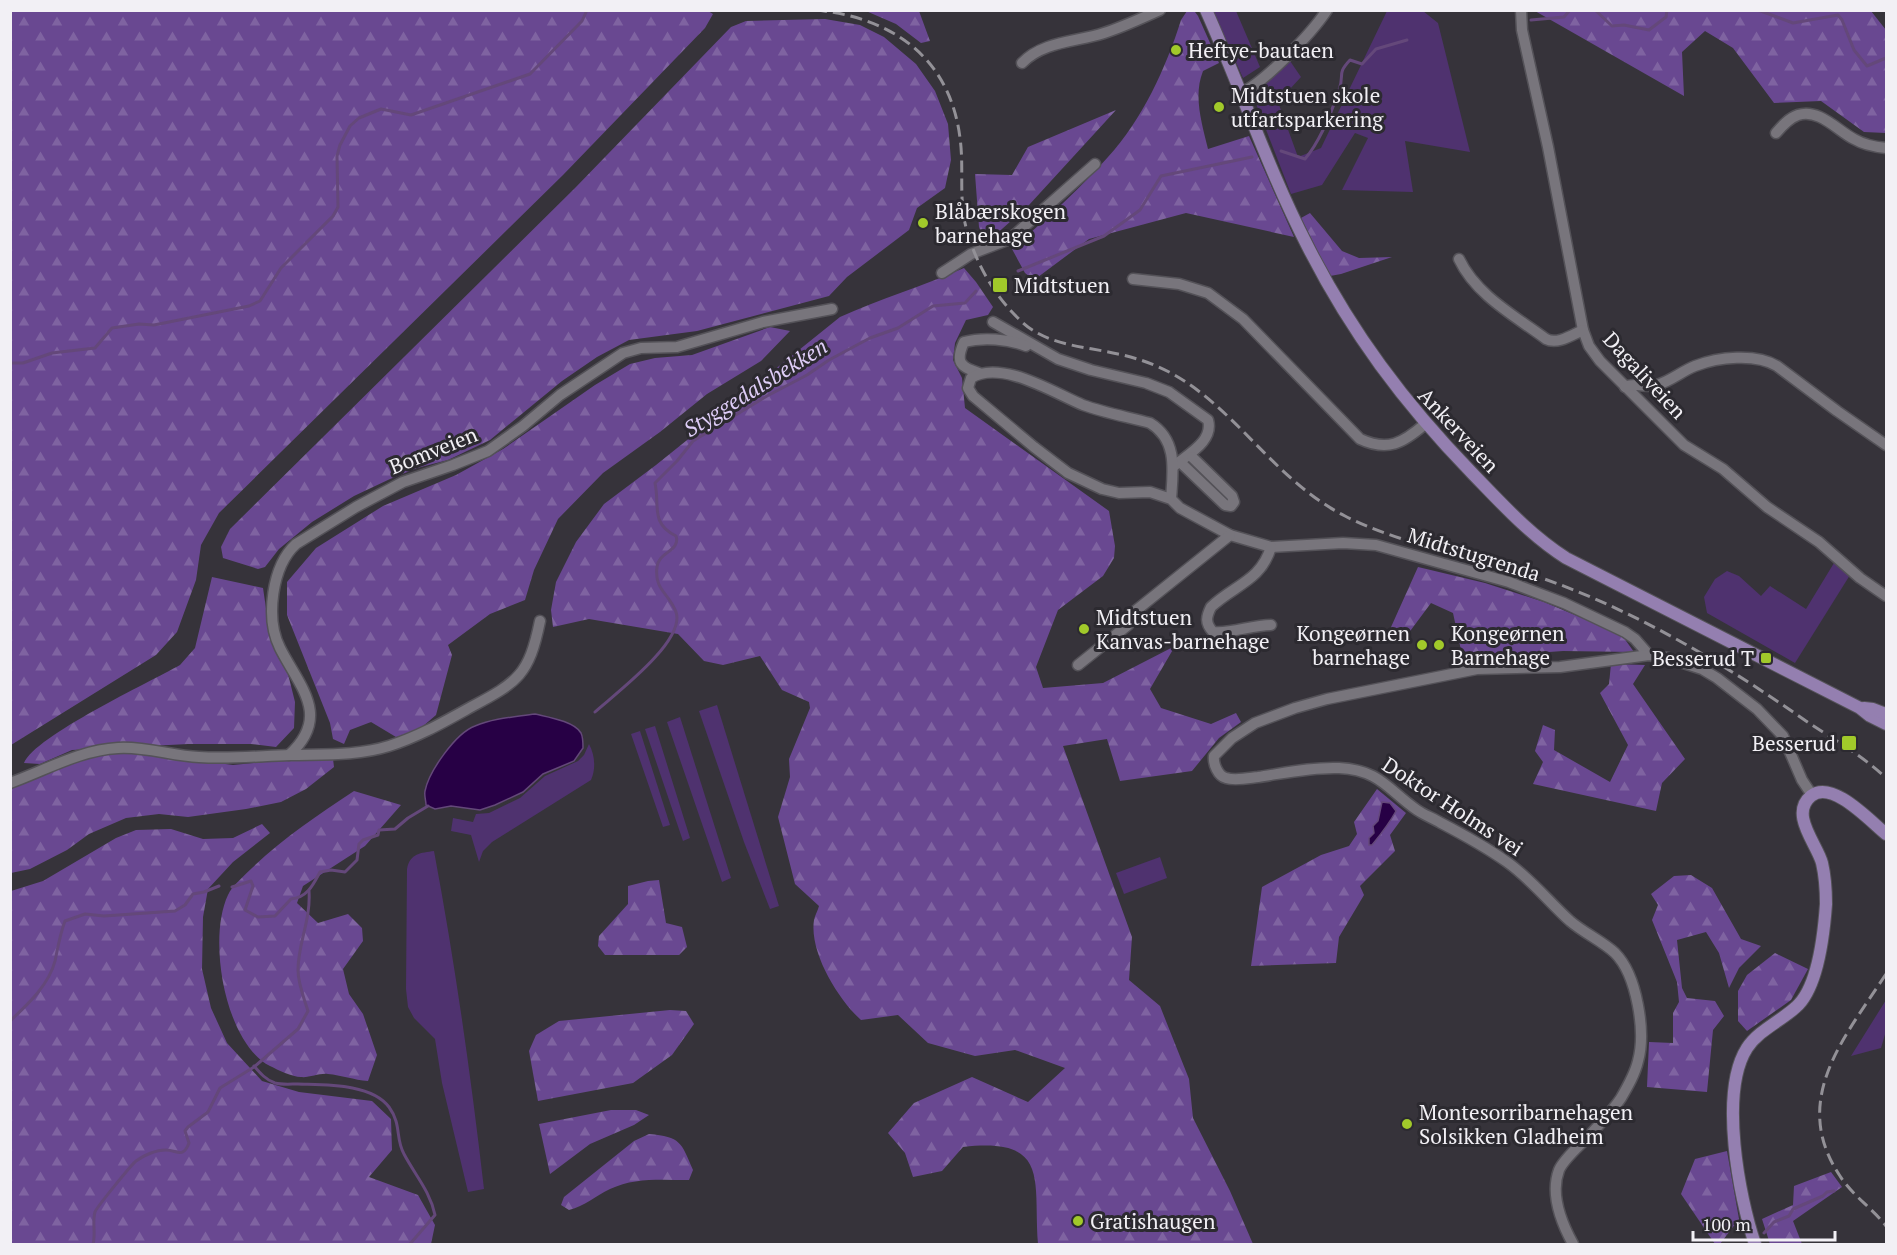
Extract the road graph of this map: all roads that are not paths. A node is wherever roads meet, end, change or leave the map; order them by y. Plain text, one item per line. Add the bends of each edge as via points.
1 (1160, 10) edge
2 (1206, 10) edge
3 (1327, 10) edge
4 (1521, 10) edge
5 (1022, 63) dead end
6 (1241, 93) junction
7 (1776, 133) dead end
8 (1887, 148) edge
9 (1095, 164) dead end
10 (1459, 260) dead end
11 (942, 273) dead end
12 (1133, 279) dead end
13 (832, 309) dead end
14 (993, 322) dead end
15 (1583, 330) junction
16 (1058, 359) junction
17 (979, 373) junction
18 (1625, 387) junction
19 (1425, 424) junction
20 (1887, 445) edge
21 (1192, 457) dead end
22 (1177, 464) junction
23 (1171, 499) junction
24 (1230, 536) junction
25 (1271, 547) junction
26 (1887, 596) edge
27 (540, 621) dead end
28 (1271, 625) dead end
29 (1649, 655) junction
30 (1078, 665) dead end
31 (1860, 708) junction
32 (1887, 714) edge
33 (1886, 724) edge
34 (1887, 732) edge
35 (289, 755) junction
36 (10, 783) edge
37 (1812, 795) junction
38 (1887, 834) edge
39 (1573, 1245) edge
40 (1755, 1245) edge

1 - 5 street via 1104,33 1042,49
2 - 6 main road, Ankerveien
3 - 6 street via 1306,36
4 - 15 street, Dagaliveien
6 - 19 main road, Ankerveien via 1317,266 1372,355
7 - 8 street via 1792,118 1813,114 1855,140
9 - 11 street via 1011,238 971,254
10 - 15 street via 1482,290 1551,342
12 - 19 street via 1179,284 1217,299 1243,319 1360,439 1375,446 1391,445 1408,439
13 - 35 street, Bomveien via 763,322 677,347 623,353 560,394 488,450 402,482 296,544 280,564 274,586 275,633 309,704 304,738
14 - 16 street
15 - 18 street, Dagaliveien via 1593,353
16 - 17 street via 1014,341 964,342 960,362 966,369
16 - 22 street via 1169,392 1208,420 1208,438
17 - 22 street via 1003,373 1088,406 1150,423 1164,435
17 - 23 street, Midtstugrenda via 971,378 968,388 973,396 1068,472 1102,489 1150,492
18 - 20 street via 1655,386 1711,361 1767,361
18 - 26 street, Dagaliveien via 1684,445 1723,469 1767,507
19 - 31 main road, Ankerveien via 1515,518 1556,552
21 - 22 street via 1232,496 1231,506
22 - 23 street
23 - 24 street, Midtstugrenda
24 - 25 street, Midtstugrenda
24 - 30 street via 1134,612 1128,625
25 - 28 street via 1256,575 1210,607 1207,615 1213,632
25 - 29 street, Midtstugrenda via 1376,545 1509,582 1625,632
27 - 35 street via 531,658 518,677 506,688 428,731 365,751
29 - 37 street, Doktor Holms vei via 1702,669 1757,709 1783,736
29 - 39 street, Doktor Holms vei via 1560,667 1477,669 1327,699 1255,723 1226,742 1213,760 1227,779 1332,768 1372,775 1418,811 1510,864 1570,921 1619,958 1629,974 1637,1005 1639,1058 1616,1104 1560,1168 1557,1198
31 - 32 main road, Ankerveien
31 - 33 main road, Ankerveien
33 - 34 main road
35 - 36 street via 243,759 116,748 62,761
37 - 38 main road via 1827,791 1838,795
37 - 40 main road via 1803,817 1822,863 1826,898 1812,981 1798,1006 1748,1047 1735,1085 1736,1160

